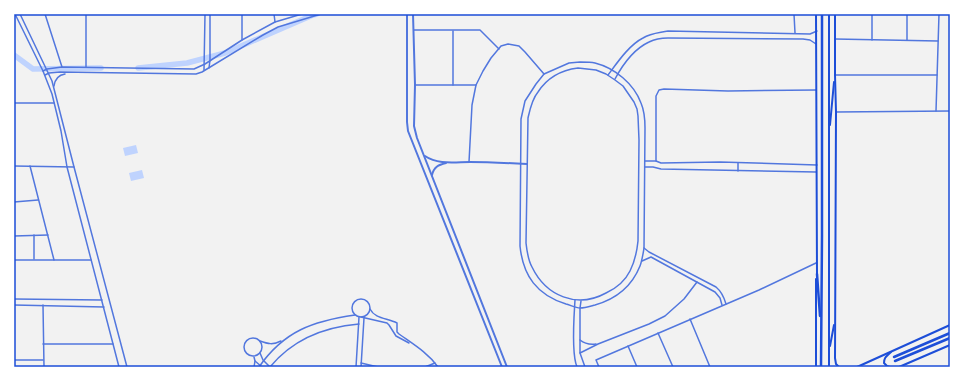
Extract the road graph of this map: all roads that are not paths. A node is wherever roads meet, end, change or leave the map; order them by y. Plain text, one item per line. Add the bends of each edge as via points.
1 (15, 14) edge
2 (20, 14) edge
3 (46, 14) edge
4 (86, 14) edge
5 (205, 14) edge
6 (210, 14) edge
7 (242, 14) edge
8 (274, 14) edge
9 (302, 14) edge
10 (321, 14) edge
11 (407, 14) edge
12 (414, 14) edge
13 (794, 14) edge
14 (817, 14) edge
15 (822, 14) edge
16 (829, 14) edge
17 (834, 14) edge
18 (872, 14) edge
19 (907, 14) edge
20 (939, 14) edge
21 (275, 22) junction
22 (414, 30) junction
23 (453, 31) junction
24 (817, 31) junction
25 (794, 33) junction
26 (792, 39) junction
27 (835, 39) junction
28 (242, 40) junction
29 (872, 40) junction
30 (907, 41) junction
31 (938, 41) junction
32 (816, 44) junction
33 (499, 49) junction
34 (210, 60) junction
35 (205, 64) junction
36 (86, 67) junction
37 (62, 68) junction
38 (209, 68) junction
39 (47, 69) junction
40 (612, 70) junction
41 (43, 71) junction
42 (204, 71) junction
43 (49, 73) junction
44 (68, 73) junction
45 (618, 73) junction
46 (45, 74) junction
47 (544, 74) junction
48 (835, 74) junction
49 (937, 75) junction
50 (608, 76) junction
51 (614, 79) junction
52 (415, 84) junction
53 (453, 85) junction
54 (476, 85) junction
55 (54, 88) junction
56 (816, 90) junction
57 (14, 103) edge
58 (54, 103) junction
59 (936, 111) junction
60 (950, 111) edge
61 (836, 112) junction
62 (829, 136) junction
63 (424, 155) junction
64 (645, 161) junction
65 (656, 161) junction
66 (469, 162) junction
67 (659, 162) junction
68 (447, 163) junction
69 (520, 163) junction
70 (738, 163) junction
71 (527, 164) junction
72 (817, 165) junction
73 (14, 166) edge
74 (30, 166) junction
75 (67, 167) junction
76 (74, 167) junction
77 (645, 167) junction
78 (658, 169) junction
79 (738, 171) junction
80 (817, 172) junction
81 (431, 176) junction
82 (39, 200) junction
83 (14, 202) edge
84 (34, 235) junction
85 (48, 235) junction
86 (14, 236) edge
87 (644, 248) junction
88 (14, 260) edge
89 (34, 260) junction
90 (54, 260) junction
91 (91, 260) junction
92 (642, 261) junction
93 (816, 263) junction
94 (817, 274) junction
95 (697, 282) junction
96 (14, 298) edge
97 (102, 300) junction
98 (575, 300) junction
99 (581, 301) junction
100 (726, 304) junction
101 (14, 305) edge
102 (43, 305) junction
103 (723, 305) junction
104 (104, 307) junction
105 (575, 307) junction
106 (580, 308) junction
107 (370, 309) junction
108 (355, 315) junction
109 (360, 317) junction
110 (364, 318) junction
111 (690, 319) junction
112 (835, 320) junction
113 (574, 321) junction
114 (580, 322) junction
115 (359, 324) junction
116 (950, 326) edge
117 (821, 328) junction
118 (658, 333) junction
119 (950, 333) edge
120 (950, 338) edge
121 (285, 339) junction
122 (580, 340) junction
123 (260, 341) junction
124 (43, 344) junction
125 (113, 344) junction
126 (598, 344) junction
127 (414, 345) junction
128 (628, 346) junction
129 (950, 346) edge
130 (829, 349) junction
131 (894, 350) junction
132 (260, 353) junction
133 (580, 353) junction
134 (254, 357) junction
135 (894, 358) dead end
136 (14, 360) edge
137 (43, 360) junction
138 (263, 360) junction
139 (255, 361) junction
140 (895, 361) dead end
141 (361, 363) junction
142 (435, 363) junction
143 (259, 366) edge
144 (44, 367) edge
145 (119, 367) edge
146 (127, 367) edge
147 (254, 367) edge
148 (262, 367) edge
149 (270, 367) edge
150 (356, 367) edge
151 (361, 367) edge
152 (378, 367) edge
153 (424, 367) edge
154 (438, 367) edge
155 (502, 367) edge
156 (507, 367) edge
157 (577, 367) edge
158 (584, 367) edge
159 (599, 367) edge
160 (637, 367) edge
161 (673, 367) edge
162 (710, 367) edge
163 (816, 367) edge
164 (821, 367) edge
165 (829, 367) edge
166 (839, 367) edge
167 (857, 367) edge
168 (890, 367) edge
169 (899, 367) edge

1 - 41 street
2 - 39 street
3 - 37 street
4 - 36 street
5 - 35 street
6 - 34 street
7 - 28 street
8 - 21 street
9 - 21 street
10 - 38 street via 273,30
11 - 155 street via 408,131
12 - 22 street
13 - 25 street
14 - 24 main road
15 - 117 main road
16 - 62 main road
17 - 27 main road
18 - 29 street
19 - 30 street
20 - 31 street
21 - 28 street
22 - 23 street
22 - 52 street
23 - 33 street via 480,30
23 - 53 street
24 - 25 street via 810,34
24 - 32 main road
25 - 26 street
25 - 40 street via 668,31 653,34 632,45
26 - 32 street via 810,40
26 - 45 street via 659,39 636,51
27 - 29 street
27 - 48 main road
28 - 34 street
29 - 30 street
30 - 31 street
31 - 49 street
32 - 56 main road
33 - 47 street via 508,44 519,46
33 - 54 street
34 - 35 street
34 - 38 street
35 - 36 street via 194,69
35 - 42 street
36 - 37 street
37 - 39 street
38 - 42 street
39 - 41 street
39 - 43 street
40 - 45 street
40 - 47 street via 595,63 580,62 569,63
40 - 50 street
41 - 46 street
42 - 44 street via 196,74
43 - 44 street
43 - 46 street
43 - 55 street
44 - 55 street via 59,76
45 - 51 street
45 - 64 street via 641,102 645,121
46 - 58 street
47 - 69 street via 525,101 521,119
48 - 49 street
48 - 61 main road
48 - 62 main road
49 - 59 street
50 - 51 street
50 - 71 street via 596,70 570,69 550,79 538,91 528,118
51 - 99 street via 623,86 634,102 638,116 636,253 634,264 623,282 599,297
52 - 53 street
52 - 63 street via 414,126
53 - 54 street
54 - 66 street via 472,105
55 - 76 street
56 - 65 street via 659,90 656,96
56 - 72 main road
57 - 58 street
58 - 75 street
59 - 60 street
59 - 61 street
61 - 112 main road
62 - 130 main road
63 - 68 street via 432,160
63 - 81 street
64 - 65 street
64 - 77 street
65 - 67 street
66 - 68 street
66 - 69 street
67 - 70 street
67 - 78 street
68 - 81 street via 438,165
69 - 71 street
69 - 105 street via 520,255 526,271 539,290 554,300
70 - 72 street
70 - 79 street
71 - 98 street via 527,255 538,278 548,288 558,295
72 - 80 main road
73 - 74 street
74 - 75 street
74 - 82 street
75 - 76 street
75 - 91 street
76 - 146 street
77 - 78 street
77 - 87 street
78 - 79 street
79 - 80 street
80 - 93 main road
81 - 156 street
82 - 83 street
82 - 85 street
84 - 85 street
84 - 86 street
84 - 89 street
85 - 90 street
87 - 92 street
87 - 100 street via 716,287 724,296
88 - 89 street
89 - 90 street
90 - 91 street
91 - 97 street
92 - 95 street via 651,257
92 - 106 street via 630,284 620,293 601,303
93 - 94 main road
93 - 100 street
94 - 117 main road
94 - 163 main road
95 - 103 street via 718,294
95 - 126 street via 684,299 665,316
96 - 97 street
97 - 104 street
98 - 99 street
98 - 105 street
99 - 106 street
100 - 103 street
101 - 102 street
102 - 104 street
102 - 124 street
103 - 111 street
104 - 125 street
105 - 106 street
105 - 113 street
106 - 114 street
107 - 108 street via 365,300 358,299 353,302 351,308
107 - 109 street via 367,315
107 - 127 street via 375,315 396,323 397,332
108 - 109 street
108 - 121 street via 317,322
109 - 110 street
109 - 115 street
110 - 127 street via 389,325 398,338
110 - 141 street
111 - 118 street
111 - 162 street
112 - 130 main road
112 - 166 main road via 835,358
113 - 114 street
113 - 157 street via 574,359
114 - 122 street
115 - 149 street via 324,330 308,337 280,356
115 - 150 street
116 - 131 main road
117 - 164 main road
118 - 128 street
118 - 161 street
119 - 135 main road
120 - 140 main road
121 - 123 street via 276,344
121 - 138 street
122 - 126 street via 590,345
122 - 133 street
123 - 132 street
123 - 134 street via 254,338 246,341 246,353
124 - 125 street
124 - 137 street
125 - 145 street
126 - 133 street
127 - 142 street
128 - 159 street via 596,360
128 - 160 street
129 - 169 main road
130 - 165 main road
131 - 167 main road
131 - 168 main road via 885,356 884,360
132 - 134 street
132 - 138 street
133 - 158 street
134 - 139 street
136 - 137 street
137 - 144 street
138 - 143 street
138 - 149 street
139 - 143 street
139 - 147 street
141 - 151 street
141 - 152 street
142 - 153 street
142 - 154 street
143 - 148 street

